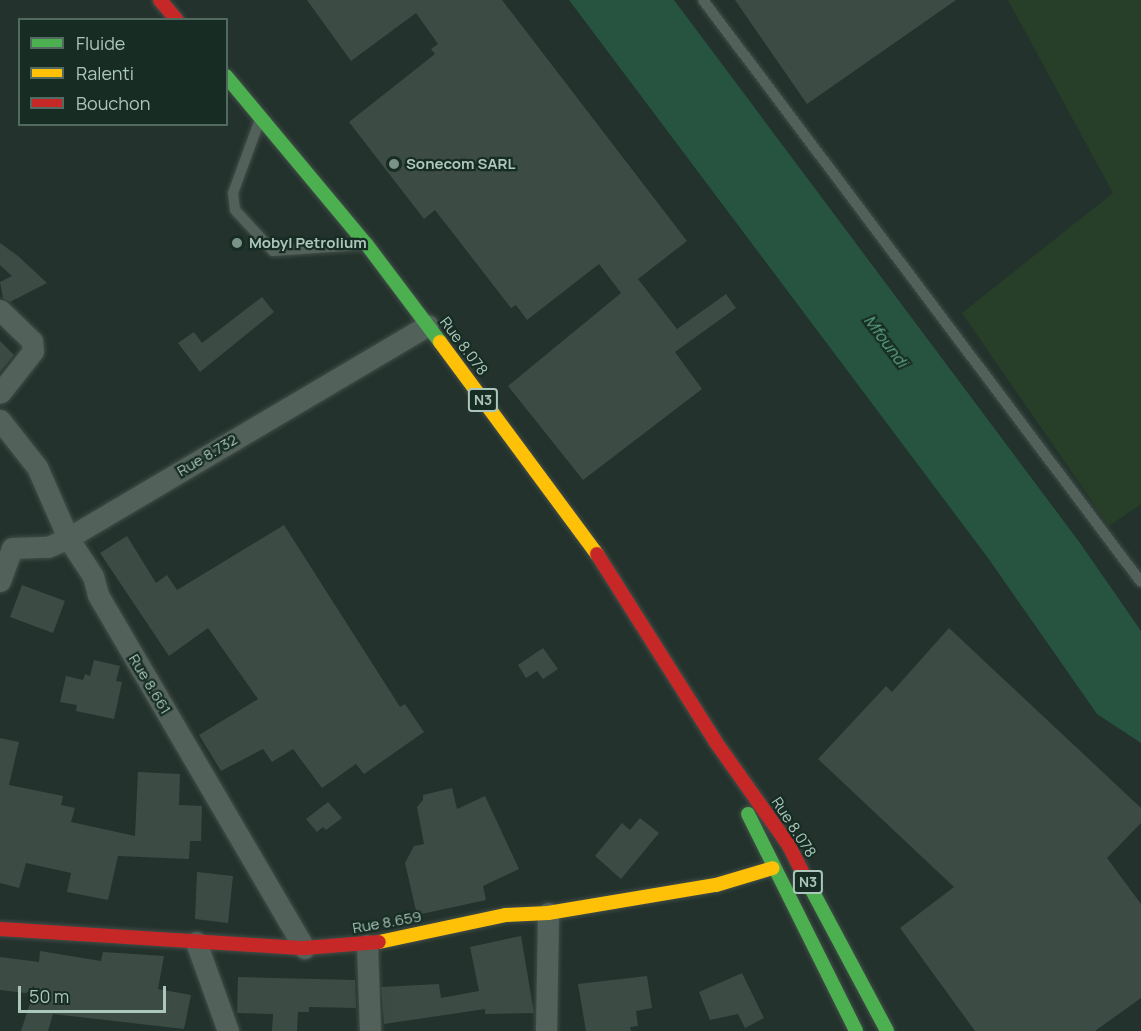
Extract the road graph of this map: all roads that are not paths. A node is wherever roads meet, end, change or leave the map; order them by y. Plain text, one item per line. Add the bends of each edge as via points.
1 (160, 0) edge
2 (703, 0) edge
3 (175, 18) edge
4 (228, 78) edge
5 (261, 116) junction
6 (367, 245) junction
7 (0, 310) edge
8 (428, 326) junction
9 (0, 393) edge
10 (0, 420) edge
11 (68, 538) junction
12 (6, 547) edge
13 (0, 581) edge
14 (1141, 582) edge
15 (715, 741) junction
16 (773, 868) junction
17 (548, 913) junction
18 (0, 929) edge
19 (196, 942) junction
20 (367, 945) junction
21 (304, 948) junction
22 (228, 1031) edge
23 (370, 1031) edge
24 (546, 1031) edge
25 (856, 1031) edge
26 (887, 1031) edge

1 - 3 main road
2 - 14 lane
4 - 5 main road, Rue 8.078 / N3
5 - 6 main road, Rue 8.078 / N3
5 - 6 lane via 233,193 235,210 273,251
6 - 8 main road, Rue 8.078 / N3
7 - 9 street via 32,341 33,351
8 - 11 street, Rue 8.732
8 - 15 main road, Rue 8.078 / N3 via 582,531
10 - 11 street, Rue 8.661 via 37,467
11 - 12 street, Rue 8.732 via 48,547
11 - 21 street, Rue 8.661
12 - 13 street, Rue 8.732
15 - 16 main road, Rue 8.078 / N3
15 - 26 main road, Rue 8.078 / N3 via 788,844
16 - 17 main road, Rue 8.659 via 716,885
16 - 25 main road, Rue 8.078 / N3
17 - 20 main road, Rue 8.659 via 506,915
17 - 24 street
18 - 19 main road, Rue 8.659
19 - 21 main road, Rue 8.659
19 - 22 street
20 - 21 main road, Rue 8.659
20 - 23 street

